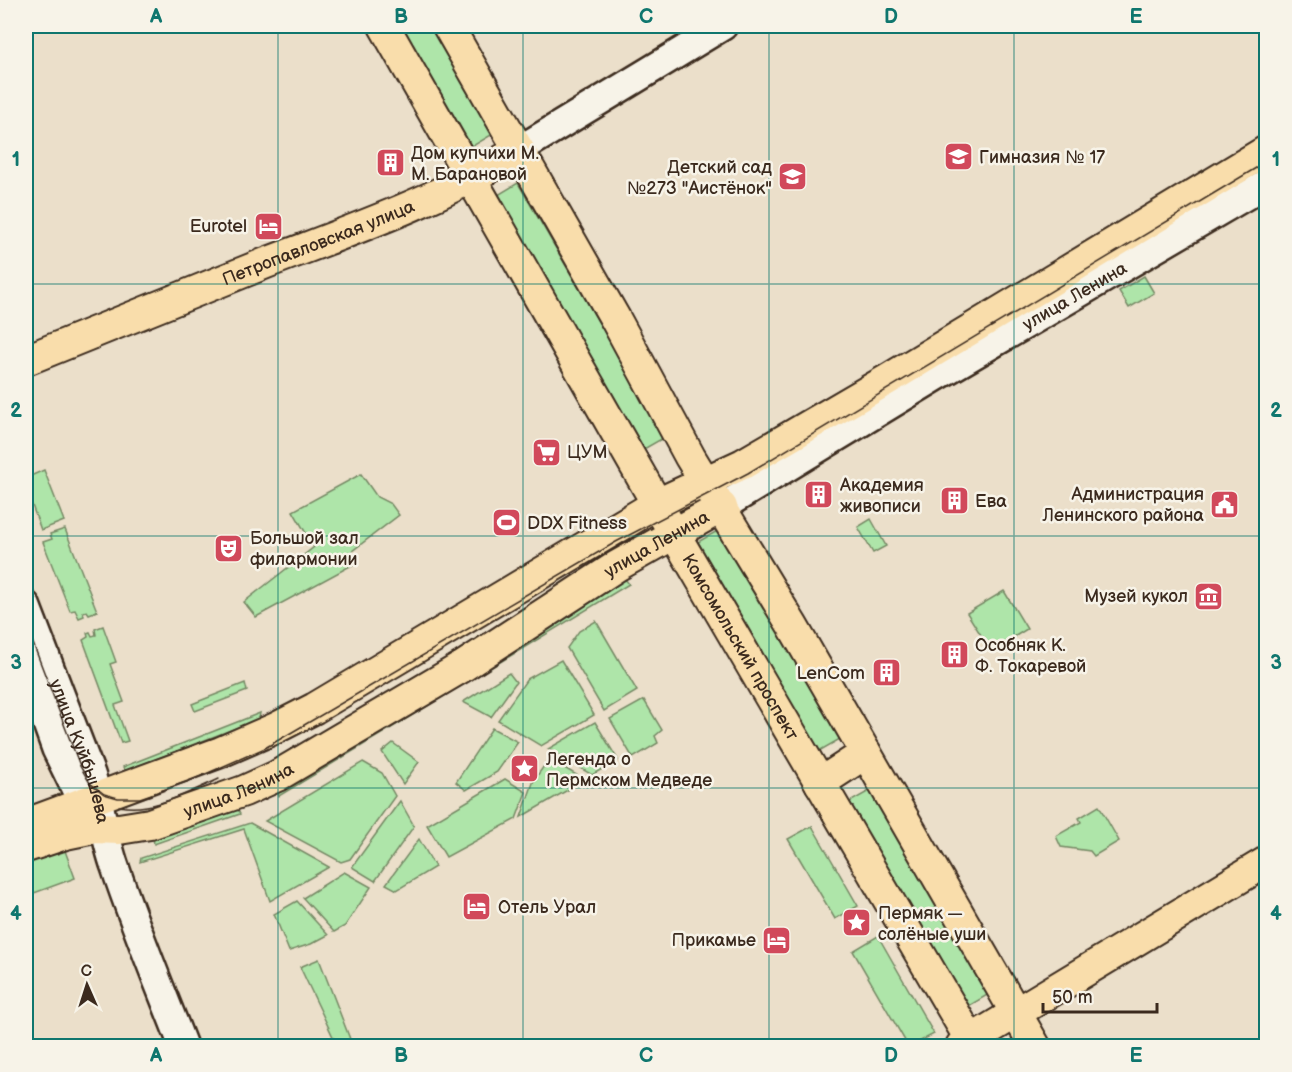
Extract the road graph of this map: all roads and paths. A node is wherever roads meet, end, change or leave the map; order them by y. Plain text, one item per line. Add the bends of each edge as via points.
1 (384, 26) edge
2 (448, 26) edge
3 (723, 26) edge
4 (519, 150) junction
5 (1266, 151) edge
6 (471, 180) junction
7 (1266, 184) edge
8 (26, 360) edge
9 (706, 482) junction
10 (657, 504) junction
11 (722, 507) junction
12 (675, 532) junction
13 (26, 605) edge
14 (26, 665) edge
15 (866, 753) junction
16 (820, 783) junction
17 (99, 803) junction
18 (26, 824) edge
19 (26, 847) edge
20 (1266, 862) edge
21 (1016, 1013) junction
22 (968, 1045) edge
23 (183, 1047) edge
24 (1035, 1047) edge

1 - 6 main road, Комсомольский проспект
2 - 4 main road
3 - 4 main road, Петропавловская улица
4 - 6 main road, Петропавловская улица
4 - 9 main road
5 - 9 main road, улица Ленина via 897,375
6 - 8 main road, Петропавловская улица
6 - 10 main road, Комсомольский проспект
7 - 11 main road, улица Ленина via 936,376
9 - 10 main road, улица Ленина
9 - 11 main road
10 - 12 main road, Комсомольский проспект
10 - 17 main road, улица Ленина via 315,708
11 - 12 main road, улица Ленина
11 - 15 main road
12 - 16 main road, Комсомольский проспект
12 - 17 main road, улица Ленина via 462,667 277,776 150,824 119,829
13 - 17 main road, улица Куйбышева
14 - 17 main road, улица Куйбышева via 56,749
15 - 16 main road
15 - 21 main road
16 - 22 main road, Комсомольский проспект
17 - 18 main road, улица Ленина
17 - 19 main road, улица Ленина via 65,834
17 - 23 main road, улица Куйбышева via 115,867
20 - 21 main road
21 - 22 main road
21 - 24 main road

